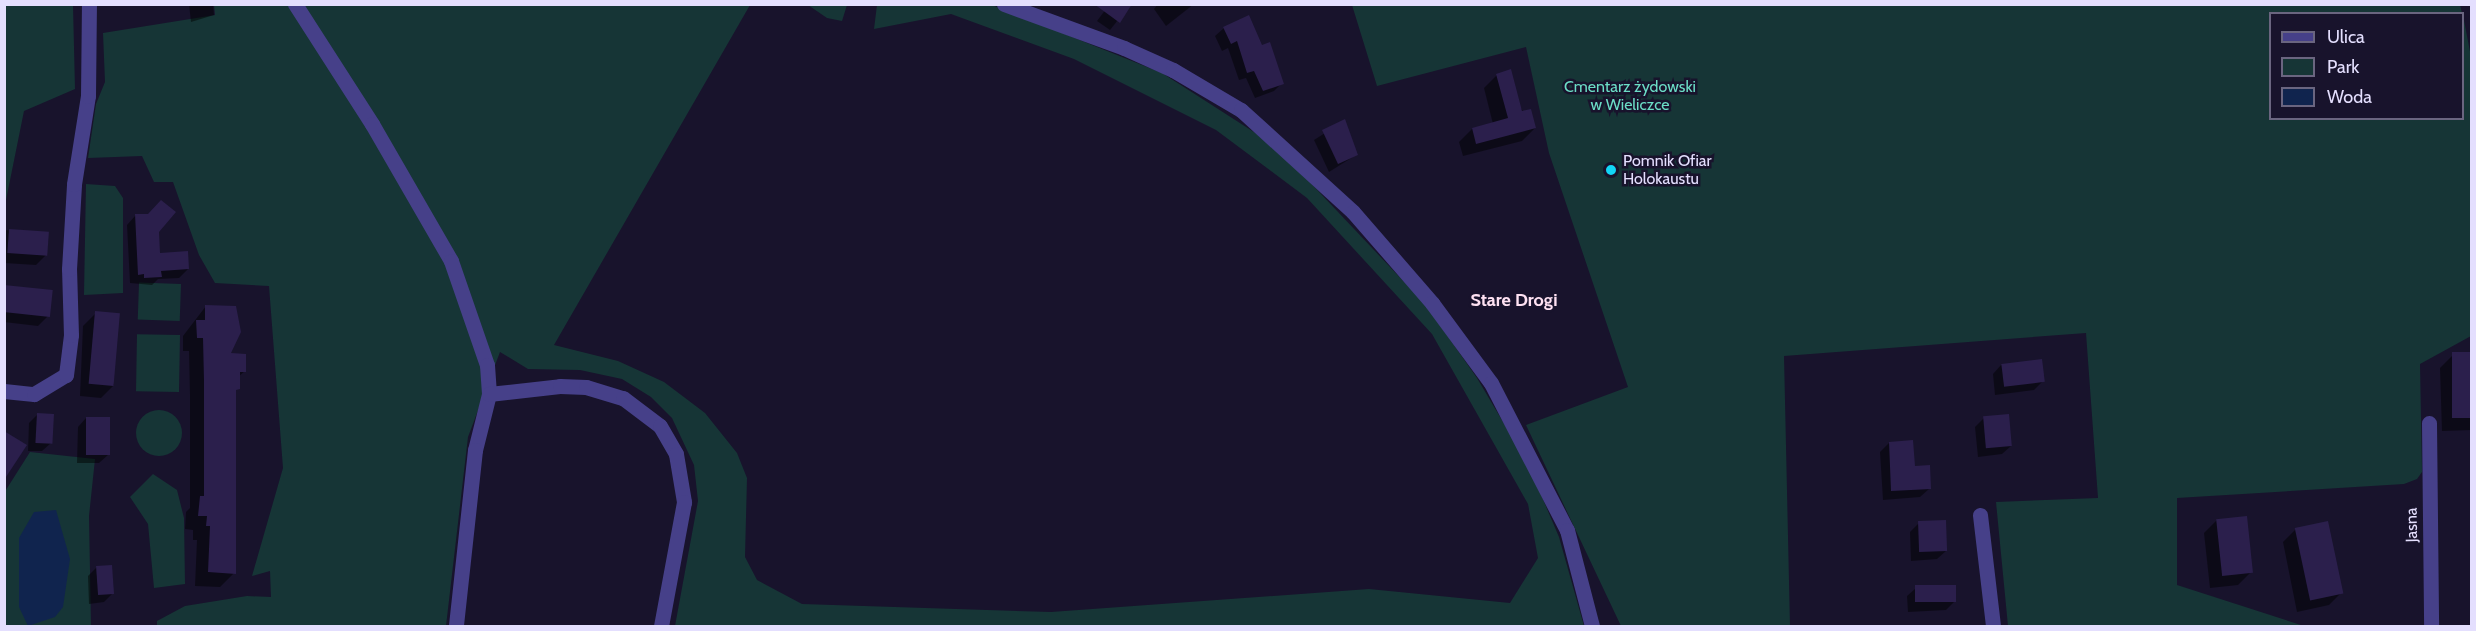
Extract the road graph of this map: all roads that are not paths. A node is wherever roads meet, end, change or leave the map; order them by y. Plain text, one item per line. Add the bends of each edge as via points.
1 (89, 4) edge
2 (295, 4) edge
3 (1004, 4) edge
4 (4, 391) edge
5 (489, 394) junction
6 (2429, 423) dead end
7 (1980, 515) dead end
8 (456, 627) edge
9 (661, 627) edge
10 (1592, 627) edge
11 (1993, 627) edge
12 (2431, 627) edge

1 - 4 street via 88,96 74,184 69,269 71,335 66,375 34,394
2 - 5 street via 372,124 451,261 478,332 487,365
3 - 10 street via 1134,52 1241,110 1353,212 1432,303 1491,382 1567,530
5 - 8 street via 475,450
5 - 9 street via 586,387 630,401 660,426 676,454 684,502
6 - 12 street, Jasna
7 - 11 street

